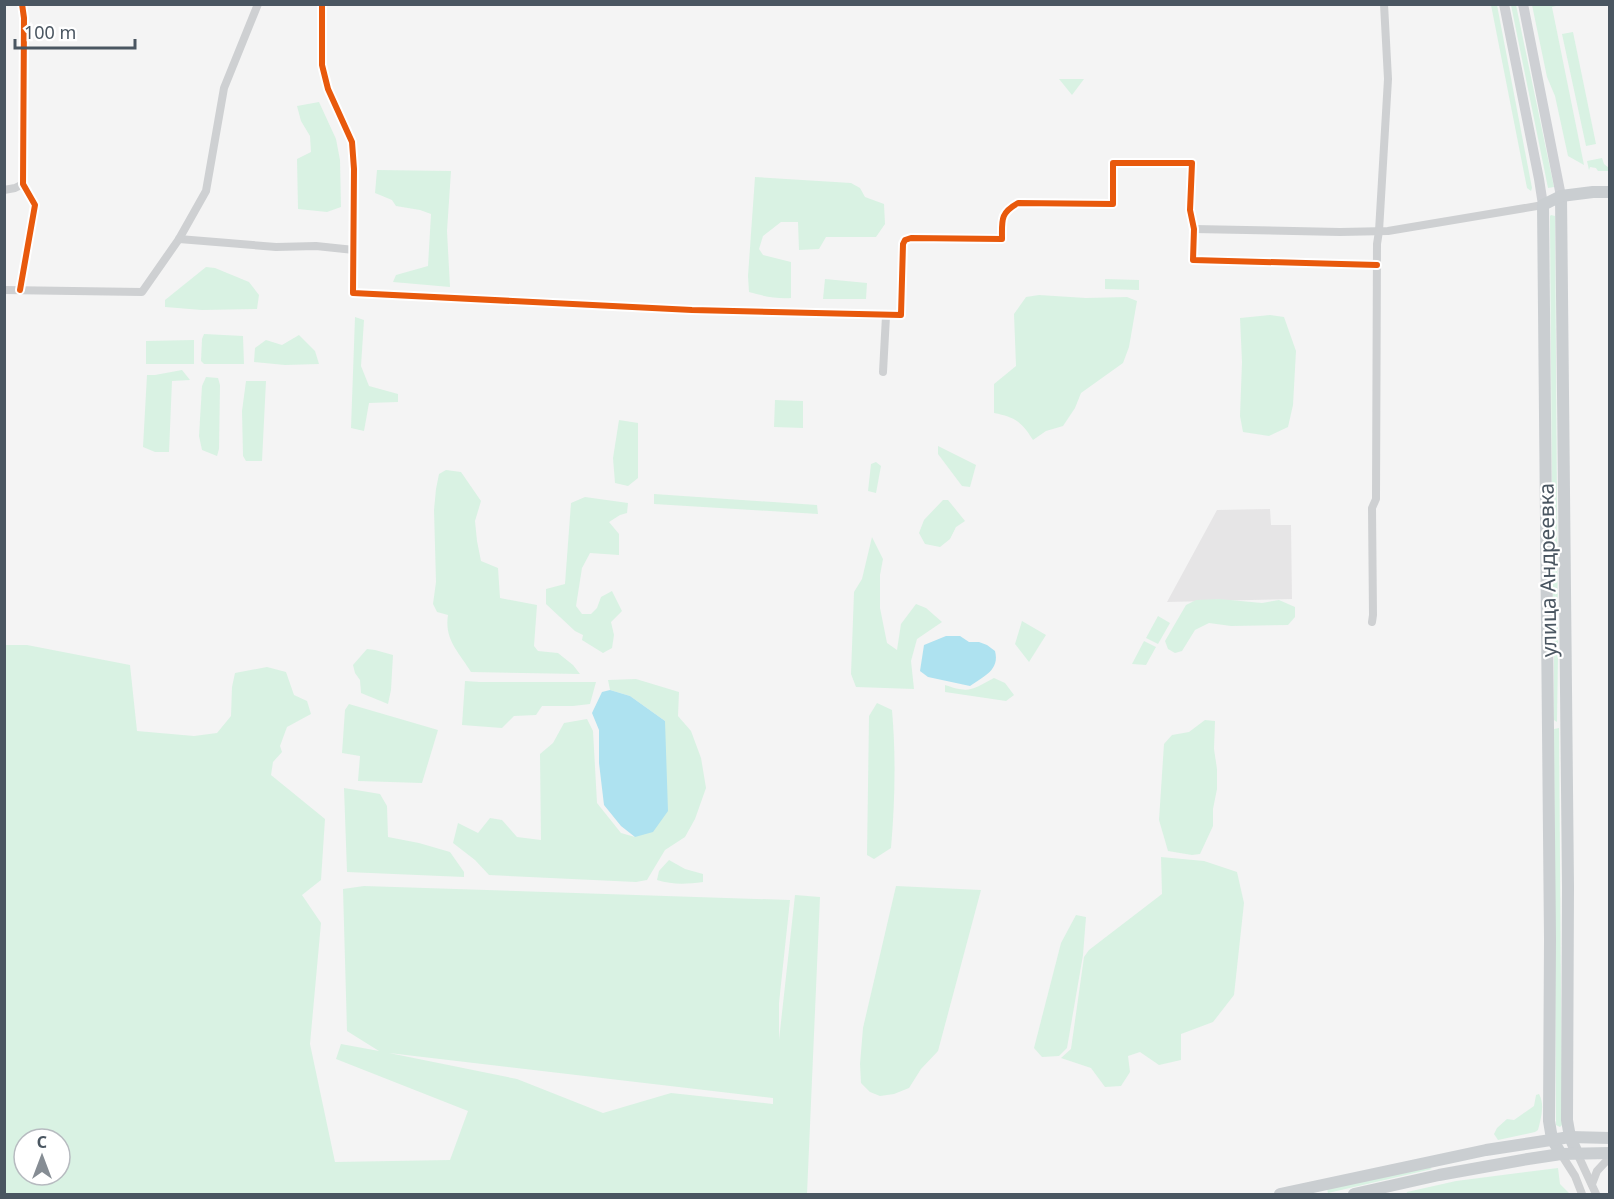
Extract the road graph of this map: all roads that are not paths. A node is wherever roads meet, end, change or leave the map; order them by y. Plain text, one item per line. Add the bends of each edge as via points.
1 (22, 4) edge
2 (258, 4) edge
3 (322, 4) edge
4 (1384, 4) edge
5 (1504, 4) edge
6 (1523, 4) edge
7 (23, 184) junction
8 (4, 190) edge
9 (1610, 192) edge
10 (1561, 199) junction
11 (1610, 199) edge
12 (1543, 204) junction
13 (1194, 229) junction
14 (1379, 231) junction
15 (179, 239) junction
16 (354, 250) junction
17 (1377, 265) junction
18 (4, 290) edge
19 (20, 290) junction
20 (886, 316) junction
21 (883, 372) dead end
22 (1372, 622) dead end
23 (1565, 651) junction
24 (1548, 652) junction
25 (1565, 722) junction
26 (1548, 723) junction
27 (1570, 1137) junction
28 (1610, 1138) edge
29 (1552, 1139) junction
30 (1561, 1154) junction
31 (1577, 1154) junction
32 (1610, 1155) edge
33 (1592, 1184) junction
34 (1317, 1191) edge
35 (1280, 1194) edge
36 (1354, 1194) edge
37 (1582, 1194) edge
38 (1596, 1194) edge

1 - 7 street
2 - 15 street via 224,88 206,190
3 - 16 street via 322,65 328,89 352,142
4 - 14 street via 1388,79
5 - 12 main road, улица Андреевка
6 - 10 main road, улица Андреевка
7 - 8 street
7 - 19 street via 35,205
9 - 10 main road
10 - 11 main road
10 - 12 main road
10 - 23 main road, улица Андреевка
12 - 14 street
12 - 24 main road, улица Андреевка
13 - 14 street
13 - 17 street via 1193,260
13 - 20 street via 1190,210 1192,163 1113,163 1113,204 1018,203 1002,218 1002,239 905,240 902,315
14 - 17 street
15 - 16 street
15 - 19 street via 142,292
16 - 20 street via 353,293
17 - 22 street
18 - 19 street
20 - 21 street
23 - 24 main road
23 - 25 main road, улица Андреевка
24 - 26 main road, улица Андреевка
25 - 26 main road
25 - 27 main road, улица Андреевка
26 - 29 main road, улица Андреевка
27 - 28 main road
27 - 29 main road
27 - 31 main road, улица Андреевка
29 - 30 main road
29 - 34 main road via 1486,1150
30 - 31 main road
30 - 36 main road
30 - 37 street
31 - 32 main road
31 - 33 street
32 - 33 street
33 - 38 street
34 - 35 main road

